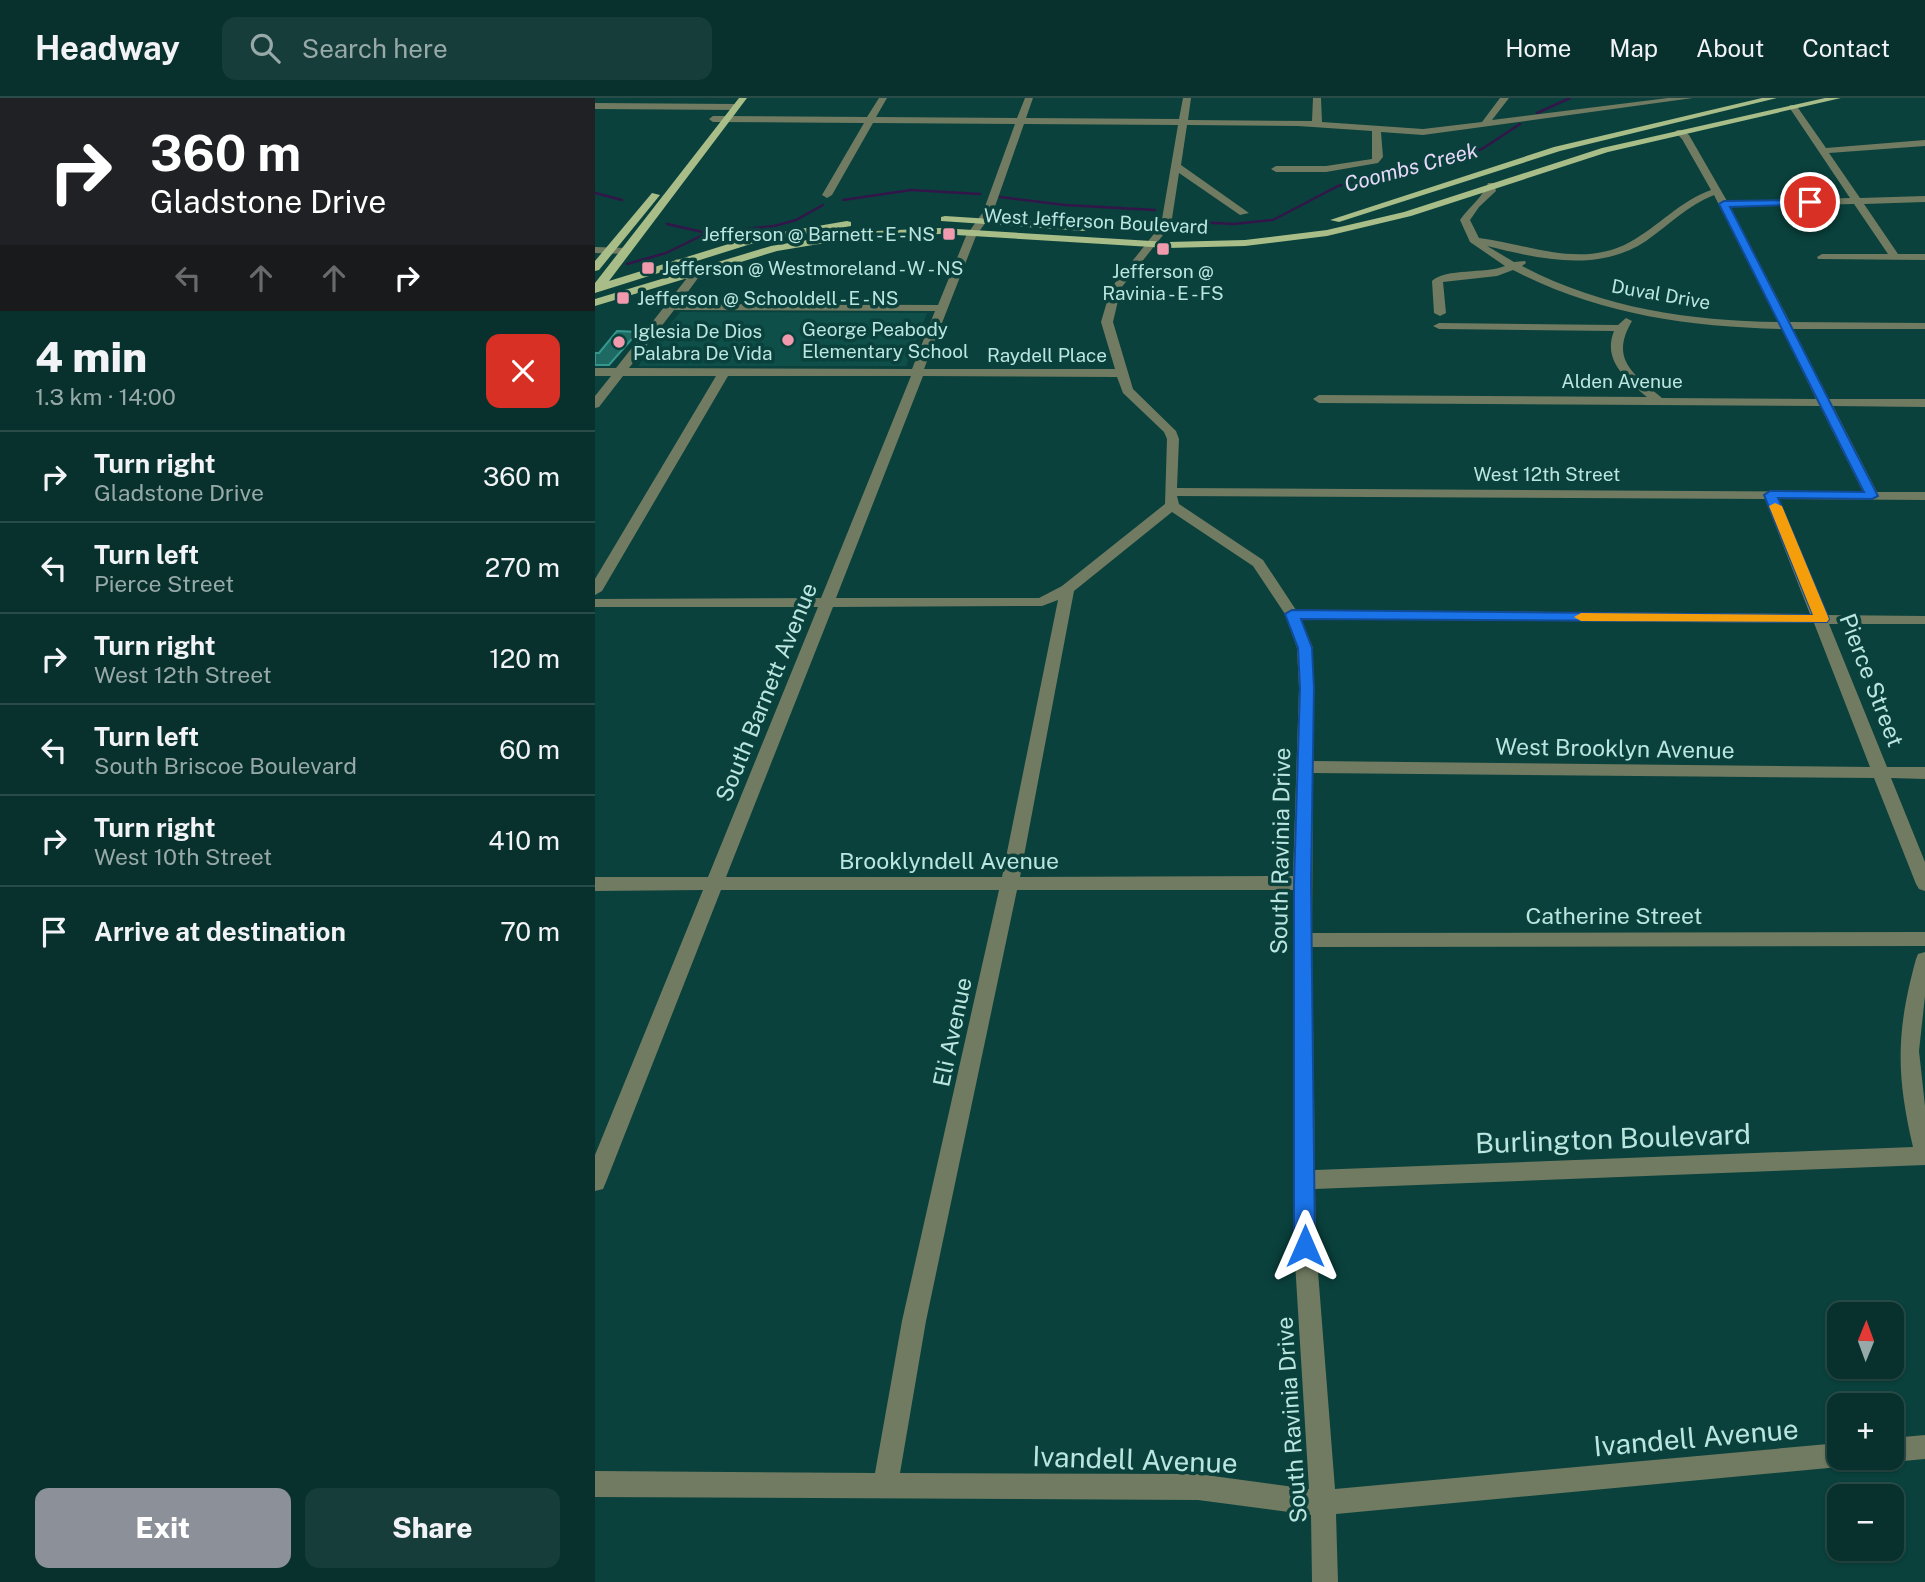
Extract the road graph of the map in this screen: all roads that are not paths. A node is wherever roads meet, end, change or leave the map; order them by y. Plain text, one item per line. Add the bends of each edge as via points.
1 (743, 98) edge
2 (883, 98) edge
3 (1029, 98) edge
4 (1187, 98) edge
5 (1317, 98) edge
6 (1505, 98) edge
7 (1689, 98) edge
8 (1773, 98) edge
9 (1837, 98) edge
10 (1814, 100) edge
11 (733, 102) edge
12 (595, 106) edge
13 (723, 107) junction
14 (1793, 107) junction
15 (713, 119) junction
16 (726, 119) junction
17 (870, 120) junction
18 (1021, 121) junction
19 (1183, 122) junction
20 (1317, 124) junction
21 (1484, 125) junction
22 (705, 129) dead end
23 (1376, 130) junction
24 (1680, 132) junction
25 (1925, 143) edge
26 (1823, 151) junction
27 (1175, 165) junction
28 (1276, 169) dead end
29 (1472, 176) junction
30 (1492, 185) junction
31 (660, 188) dead end
32 (1716, 191) junction
33 (827, 195) dead end
34 (1856, 199) junction
35 (1925, 199) edge
36 (1724, 204) junction
37 (1244, 213) dead end
38 (927, 219) dead end
39 (983, 221) junction
40 (863, 222) dead end
41 (974, 232) junction
42 (1161, 234) junction
43 (1474, 239) junction
44 (1151, 245) junction
45 (595, 250) edge
46 (607, 250) junction
47 (627, 251) junction
48 (1540, 254) junction
49 (1822, 257) dead end
50 (1895, 257) junction
51 (1925, 257) edge
52 (677, 262) junction
53 (1513, 267) junction
54 (595, 268) edge
55 (614, 269) junction
56 (646, 273) junction
57 (690, 273) junction
58 (596, 287) edge
59 (595, 303) edge
60 (671, 307) junction
61 (942, 308) junction
62 (1635, 310) junction
63 (1785, 325) junction
64 (1925, 326) edge
65 (1621, 328) junction
66 (595, 372) edge
67 (620, 373) junction
68 (724, 373) junction
69 (918, 373) junction
70 (1122, 373) junction
71 (1319, 399) dead end
72 (1659, 401) junction
73 (1825, 402) junction
74 (1925, 403) edge
75 (595, 404) edge
76 (1770, 495) junction
77 (1872, 496) junction
78 (1925, 496) edge
79 (1171, 499) junction
80 (1067, 589) junction
81 (595, 591) edge
82 (595, 603) edge
83 (827, 603) junction
84 (1292, 614) junction
85 (1822, 619) junction
86 (1925, 620) edge
87 (1305, 767) junction
88 (1881, 773) junction
89 (1925, 773) edge
90 (1303, 883) junction
91 (595, 884) edge
92 (714, 884) junction
93 (1925, 884) edge
94 (1009, 886) junction
95 (1925, 939) edge
96 (1303, 940) junction
97 (1925, 959) edge
98 (1925, 1154) edge
99 (1304, 1180) junction
100 (595, 1182) edge
101 (1925, 1447) edge
102 (1904, 1449) edge
103 (1827, 1456) edge
104 (595, 1484) edge
105 (885, 1486) junction
106 (1323, 1503) junction
107 (1325, 1582) edge

1 - 11 main road
2 - 17 street
3 - 18 street, South Barnett Avenue
4 - 19 street
5 - 20 street
6 - 21 street
7 - 21 street
8 - 29 main road, West Jefferson Boulevard via 1603,137
9 - 10 main road, West Jefferson Boulevard
10 - 14 main road, West Jefferson Boulevard
11 - 13 main road
11 - 16 main road
12 - 13 street
13 - 15 main road
14 - 24 main road, West Jefferson Boulevard
14 - 26 street
15 - 16 street
15 - 22 main road
16 - 17 street
16 - 47 main road
17 - 18 street
17 - 33 street
18 - 19 street
18 - 39 street, South Barnett Avenue
19 - 20 street
19 - 27 street
20 - 23 street
21 - 23 street via 1423,132
23 - 28 street via 1375,161 1326,169
24 - 30 main road, West Jefferson Boulevard
24 - 32 street
25 - 26 street
26 - 34 street
27 - 37 street
27 - 42 street
29 - 30 main road
29 - 42 main road, West Jefferson Boulevard via 1318,224 1235,234
30 - 43 street via 1465,220
30 - 44 main road, West Jefferson Boulevard via 1376,223 1327,233 1227,244
31 - 46 main road
32 - 36 street
32 - 48 street via 1700,195 1621,250 1569,257
34 - 35 street
34 - 36 street
34 - 50 street
36 - 63 street
38 - 39 main road, West Jefferson Boulevard
39 - 41 street, South Barnett Avenue
39 - 42 main road, West Jefferson Boulevard
40 - 52 main road via 765,237
41 - 44 main road, West Jefferson Boulevard
41 - 57 main road, West Jefferson Boulevard via 909,231 825,239
41 - 61 street, South Barnett Avenue
42 - 44 street
43 - 48 street
43 - 53 street, Duval Drive
44 - 70 street via 1113,293 1107,322
45 - 46 street
46 - 47 street
46 - 54 main road
47 - 55 main road
48 - 53 street
49 - 50 street
50 - 51 street
52 - 56 main road
52 - 57 street
53 - 62 street, Duval Drive via 1560,289
53 - 65 street via 1437,281 1440,319
55 - 56 main road via 625,275
55 - 58 main road
56 - 58 main road
57 - 59 main road, West Jefferson Boulevard
57 - 60 street via 694,278
60 - 61 street
60 - 67 street
61 - 69 street, South Barnett Avenue
62 - 63 street, Duval Drive
62 - 65 street
63 - 64 street, Duval Drive
63 - 73 street
65 - 72 street via 1614,343 1618,359
66 - 67 street, Raydell Place
67 - 68 street, Raydell Place
67 - 75 street
68 - 69 street, Raydell Place
68 - 81 street
69 - 70 street, Raydell Place
69 - 83 street, South Barnett Avenue
70 - 79 street via 1133,398 1170,431 1174,448
71 - 72 street, Alden Avenue
72 - 73 street, Alden Avenue
73 - 74 street, Alden Avenue
73 - 77 street
76 - 77 street, West 12th Street
76 - 79 street, West 12th Street
76 - 85 street, Pierce Street
77 - 78 street, West 12th Street
79 - 80 street
79 - 84 street, South Ravinia Drive via 1186,517 1258,563
80 - 83 street via 1050,600 1032,603
80 - 94 street, Eli Avenue
82 - 83 street
83 - 92 street, South Barnett Avenue
84 - 85 street
84 - 87 street, South Ravinia Drive via 1305,648
85 - 86 street
85 - 88 street, Pierce Street
87 - 88 street, West Brooklyn Avenue
87 - 90 street, South Ravinia Drive
88 - 89 street, West Brooklyn Avenue
88 - 93 street, Pierce Street
90 - 94 street, Brooklyndell Avenue
90 - 96 street, South Ravinia Drive
91 - 92 street, Brooklyndell Avenue
92 - 94 street, Brooklyndell Avenue
92 - 100 street, South Barnett Avenue
94 - 105 street, Eli Avenue via 914,1321
95 - 96 street, Catherine Street
96 - 99 street, South Ravinia Drive
97 - 98 street via 1908,1041 1909,1072
98 - 99 street, Burlington Boulevard
99 - 106 street, South Ravinia Drive via 1309,1331
101 - 102 street
103 - 106 street, Ivandell Avenue
104 - 105 street, Ivandell Avenue
105 - 106 street, Ivandell Avenue via 1198,1488
106 - 107 street, South Ravinia Drive

